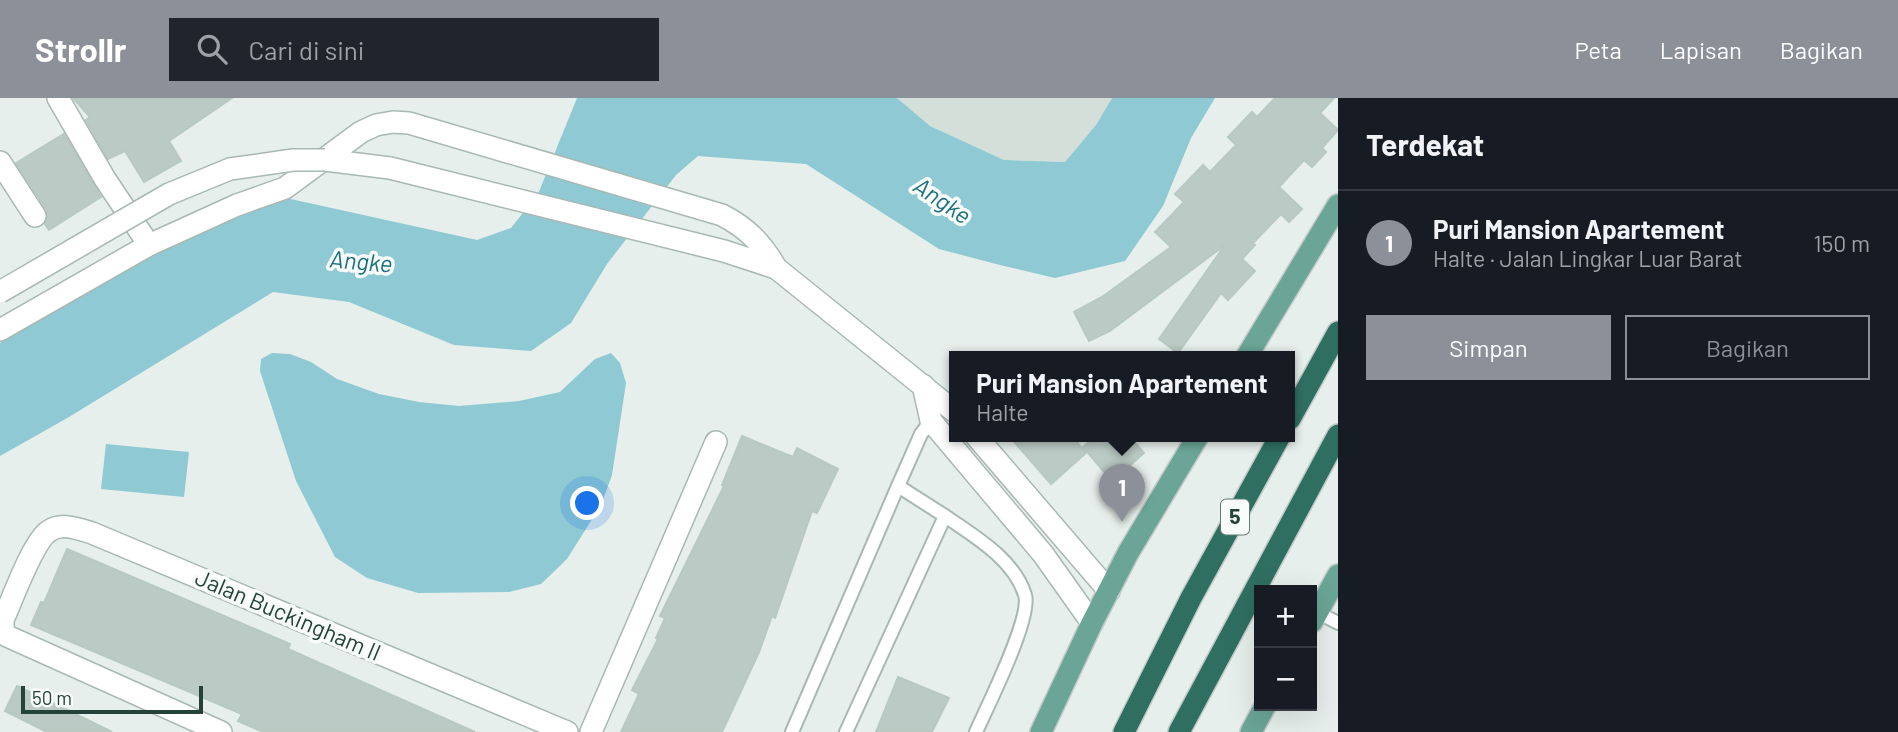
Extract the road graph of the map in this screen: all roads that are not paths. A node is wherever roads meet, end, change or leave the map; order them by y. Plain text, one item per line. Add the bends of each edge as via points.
1 (58, 98) edge
2 (0, 162) edge
3 (1338, 205) edge
4 (35, 216) dead end
5 (149, 245) junction
6 (776, 268) junction
7 (0, 292) edge
8 (0, 330) edge
9 (1338, 332) edge
10 (1250, 351) edge
11 (923, 385) junction
12 (949, 407) edge
13 (1295, 410) edge
14 (949, 411) edge
15 (931, 421) junction
16 (1338, 435) edge
17 (716, 442) dead end
18 (981, 442) edge
19 (1194, 442) edge
20 (1277, 442) edge
21 (898, 486) junction
22 (945, 516) junction
23 (1338, 575) edge
24 (1109, 590) junction
25 (1191, 598) junction
26 (1317, 613) edge
27 (1317, 618) edge
28 (1338, 623) edge
29 (1092, 624) junction
30 (1262, 711) edge
31 (221, 732) edge
32 (568, 732) edge
33 (591, 732) edge
34 (792, 732) edge
35 (846, 732) edge
36 (976, 732) edge
37 (1041, 732) edge
38 (1111, 732) edge
39 (1124, 732) edge
40 (1179, 732) edge
41 (1251, 732) edge

1 - 5 street
2 - 4 street
3 - 10 main road
5 - 6 street via 285,188 362,132 393,122 722,215 755,237
5 - 8 street
6 - 7 street, bridge via 390,168 293,160 230,169 169,194
6 - 11 street
9 - 13 highway
11 - 12 street
11 - 15 street
14 - 15 street
15 - 21 lane
15 - 29 street via 1043,554
16 - 40 highway, 5
17 - 33 street
18 - 24 street
19 - 24 main road
20 - 25 highway, 5
21 - 22 lane
21 - 34 lane
22 - 35 lane
22 - 36 lane via 1014,572 1026,597 1020,632
23 - 26 main road
24 - 29 main road
25 - 38 highway
25 - 39 highway, 5
27 - 28 lane
29 - 37 main road
30 - 41 main road
31 - 32 street, Jalan Buckingham II via 7,636 1,625 37,544 48,531 74,527 105,538

